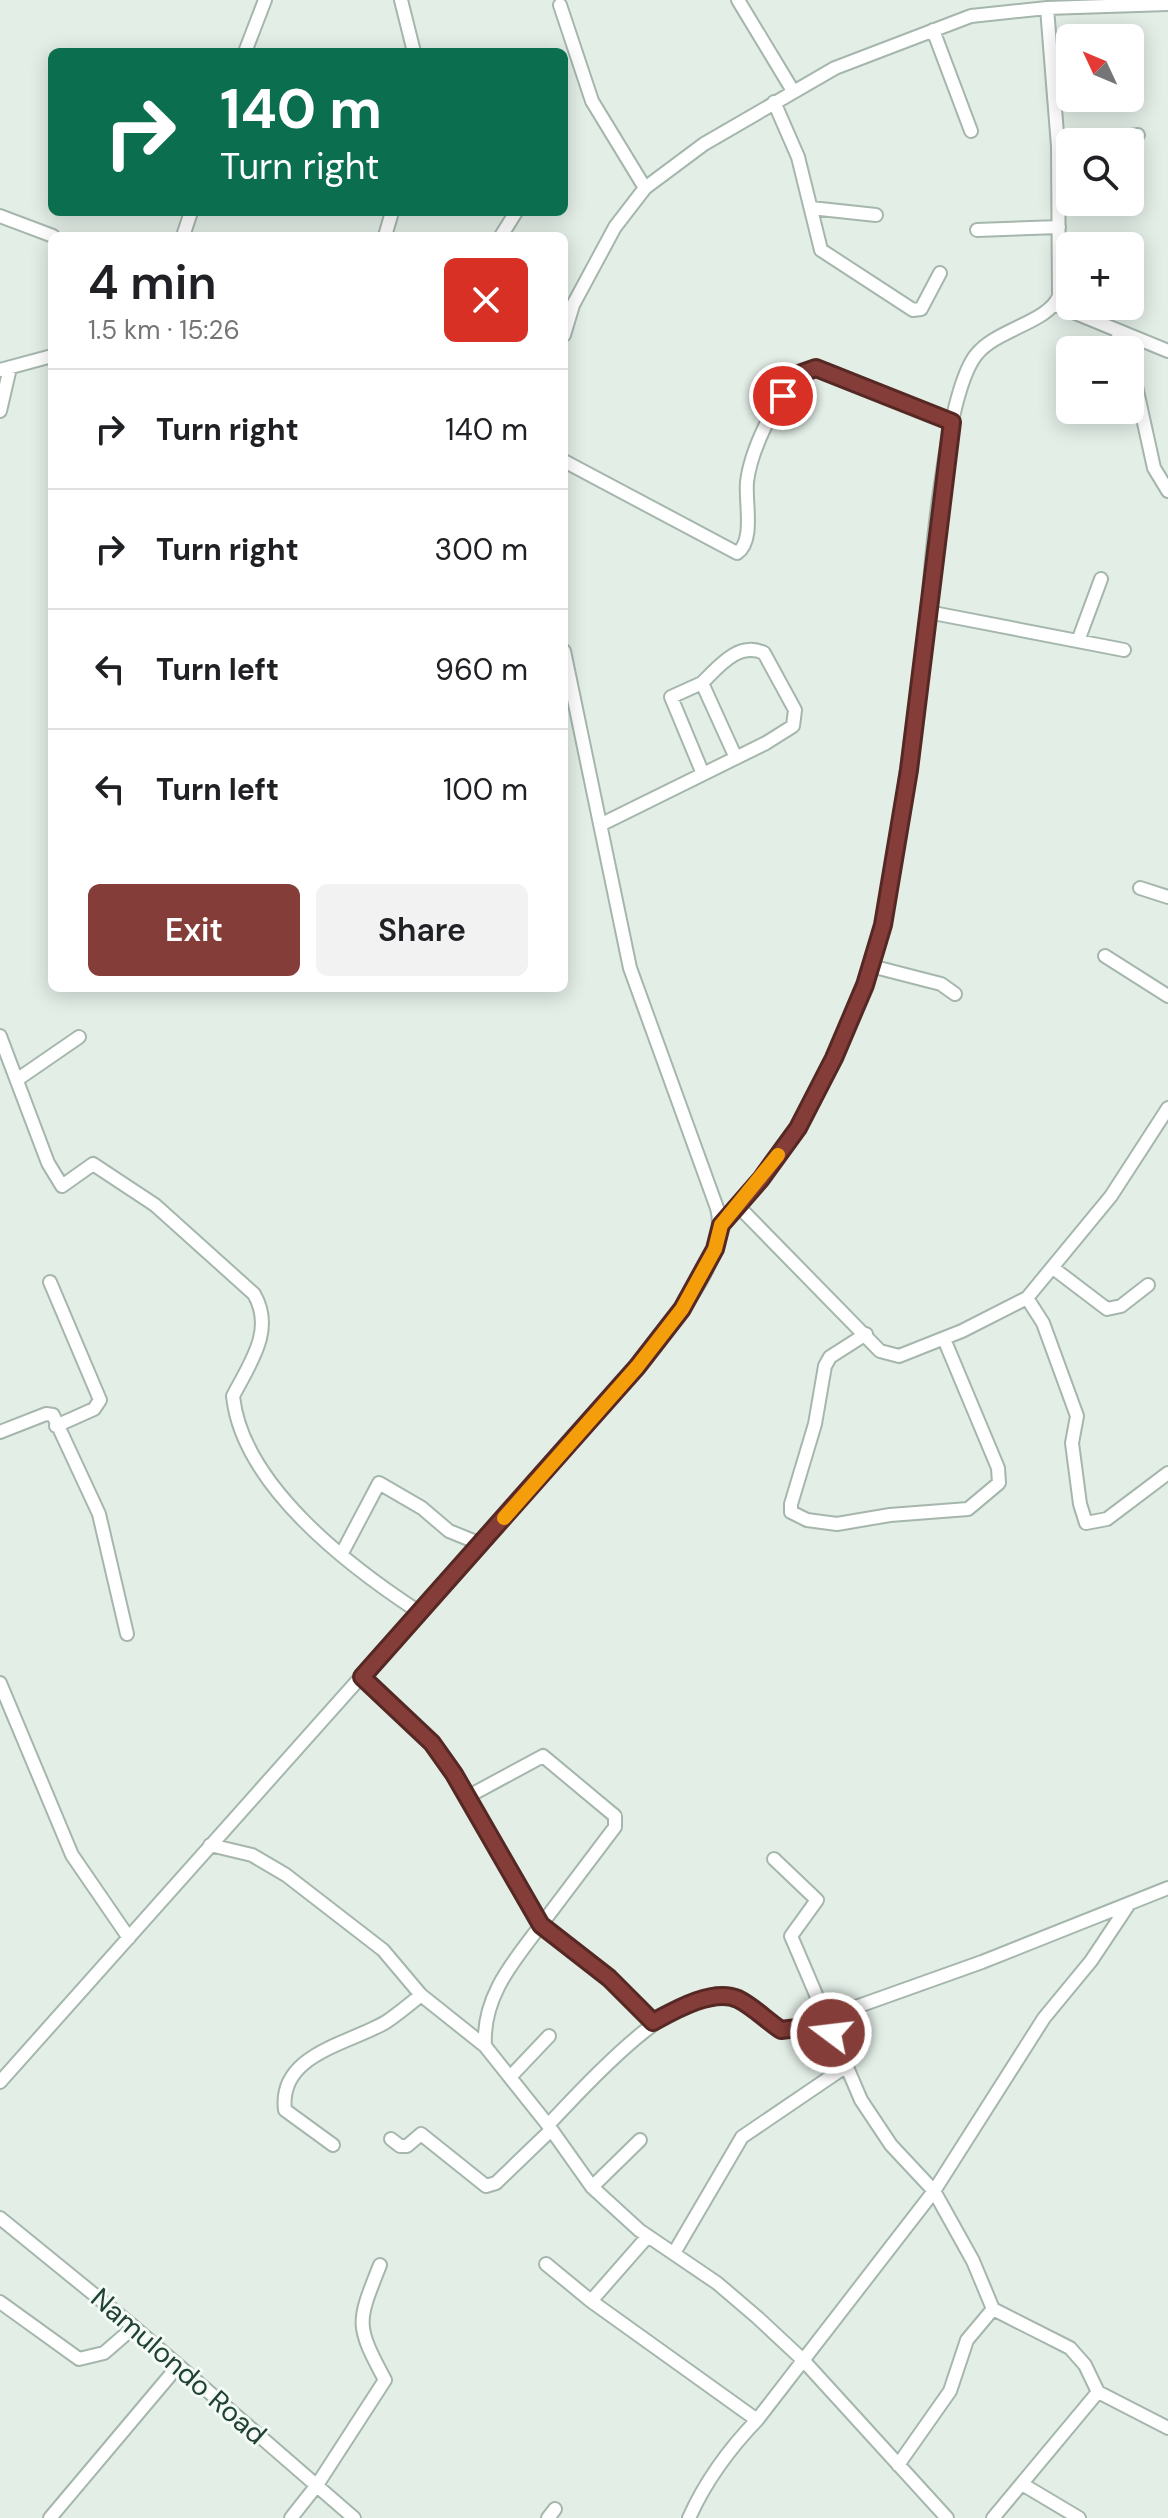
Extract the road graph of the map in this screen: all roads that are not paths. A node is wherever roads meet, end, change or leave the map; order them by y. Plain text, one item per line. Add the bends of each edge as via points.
1 (265, 0) edge
2 (401, 0) edge
3 (738, 0) edge
4 (974, 0) edge
5 (1168, 4) edge
6 (560, 5) dead end
7 (1047, 8) junction
8 (971, 16) junction
9 (933, 30) junction
10 (247, 48) edge
11 (413, 48) edge
12 (793, 91) junction
13 (774, 102) junction
14 (1062, 128) edge
15 (971, 131) dead end
16 (645, 188) junction
17 (811, 208) junction
18 (876, 215) dead end
19 (0, 216) edge
20 (1060, 216) edge
21 (1059, 227) junction
22 (977, 230) dead end
23 (1059, 232) edge
24 (48, 234) edge
25 (940, 273) dead end
26 (569, 301) edge
27 (1056, 305) edge
28 (1092, 320) edge
29 (1116, 330) junction
30 (1119, 336) edge
31 (1168, 351) edge
32 (48, 357) edge
33 (5, 369) edge
34 (0, 411) edge
35 (952, 422) junction
36 (1144, 423) edge
37 (568, 463) edge
38 (1168, 491) edge
39 (1101, 579) dead end
40 (928, 612) junction
41 (1078, 641) junction
42 (1124, 650) dead end
43 (702, 683) junction
44 (570, 701) edge
45 (736, 758) junction
46 (703, 774) junction
47 (602, 824) junction
48 (1140, 888) dead end
49 (1168, 897) edge
50 (1105, 956) dead end
51 (871, 966) junction
52 (955, 994) dead end
53 (1168, 996) edge
54 (0, 1036) edge
55 (79, 1037) dead end
56 (18, 1079) junction
57 (1168, 1108) edge
58 (739, 1207) junction
59 (721, 1225) junction
60 (1053, 1268) junction
61 (50, 1282) dead end
62 (1148, 1285) dead end
63 (1027, 1298) junction
64 (866, 1334) junction
65 (944, 1339) junction
66 (56, 1426) junction
67 (0, 1432) edge
68 (1168, 1473) edge
69 (481, 1544) junction
70 (342, 1553) junction
71 (419, 1612) junction
72 (127, 1634) dead end
73 (362, 1677) junction
74 (0, 1683) edge
75 (467, 1797) junction
76 (210, 1845) junction
77 (774, 1859) dead end
78 (1168, 1888) edge
79 (1129, 1904) junction
80 (541, 1925) junction
81 (129, 1938) junction
82 (421, 1995) junction
83 (823, 2017) junction
84 (653, 2022) junction
85 (549, 2036) dead end
86 (485, 2046) junction
87 (845, 2067) junction
88 (511, 2076) junction
89 (0, 2082) edge
90 (550, 2128) junction
91 (391, 2139) dead end
92 (640, 2140) dead end
93 (333, 2145) dead end
94 (592, 2187) junction
95 (934, 2191) junction
96 (0, 2218) edge
97 (648, 2236) junction
98 (674, 2253) junction
99 (546, 2264) dead end
100 (380, 2265) dead end
101 (591, 2301) junction
102 (0, 2302) edge
103 (993, 2309) junction
104 (134, 2327) junction
105 (803, 2360) junction
106 (178, 2366) junction
107 (1098, 2392) junction
108 (757, 2420) junction
109 (1168, 2428) edge
110 (898, 2465) junction
111 (1022, 2484) junction
112 (317, 2485) junction
113 (50, 2518) edge
114 (291, 2518) edge
115 (354, 2518) edge
116 (689, 2518) edge
117 (947, 2518) edge
118 (993, 2518) edge
119 (1079, 2518) edge

1 - 10 street
2 - 11 street
3 - 12 street
4 - 8 street
5 - 7 street
6 - 16 street via 592,101
7 - 8 street
7 - 14 street
8 - 9 street
9 - 12 street via 835,68
9 - 15 street
12 - 13 street
13 - 16 street
13 - 17 street via 798,157
16 - 26 street
17 - 18 street
17 - 25 street via 821,250 913,310 921,309
19 - 24 street
20 - 21 street
21 - 22 street
21 - 23 street
27 - 35 street via 1004,332 976,354 961,384
28 - 29 street
29 - 30 street
29 - 31 street
32 - 33 street
33 - 34 street
35 - 37 street via 826,370 796,375 752,461 746,542 737,553
35 - 40 street
36 - 38 street via 1154,468
39 - 41 street
40 - 41 street
40 - 51 street via 909,770
41 - 42 street
43 - 45 street
43 - 45 street via 734,654 756,649 764,653 795,710 793,726
43 - 46 street via 671,697
44 - 47 street
45 - 46 street
46 - 47 street
47 - 59 street via 630,968
48 - 49 street
50 - 53 street
51 - 52 street via 941,984
51 - 58 street via 834,1058 798,1128
54 - 56 street
55 - 56 street
56 - 70 street via 48,1163 62,1186 93,1164 155,1205 254,1294 262,1311 262,1339 233,1396 234,1409 247,1442 282,1496
57 - 60 street via 1111,1196
58 - 59 street
58 - 64 street
59 - 69 street via 715,1249 682,1309
60 - 62 street via 1107,1309 1121,1306
60 - 63 street
61 - 66 street via 100,1400 94,1409
63 - 65 street
63 - 68 street via 1043,1323 1077,1416 1072,1443 1086,1523 1107,1519
64 - 65 street via 880,1351 899,1356
64 - 65 street via 830,1357 825,1366 815,1424 791,1504 797,1517 837,1524 968,1509 999,1483 998,1468
66 - 67 street via 49,1413
66 - 72 street via 99,1514
69 - 70 street via 449,1531 379,1483
69 - 71 street
70 - 71 street
71 - 73 street
73 - 75 street via 432,1743
73 - 76 street
74 - 81 street via 72,1855
75 - 80 street
75 - 80 street via 543,1756 615,1816 615,1827
76 - 81 street
76 - 82 street via 252,1855 286,1875 383,1950
77 - 83 street via 817,1900 791,1936
78 - 79 street
79 - 83 street
79 - 95 street via 1044,2018
80 - 84 street via 609,1978
80 - 86 street via 489,2003
81 - 89 street
82 - 86 street
82 - 93 street via 386,2022 302,2063 288,2086 285,2110
83 - 84 street via 781,2030 748,2004 723,1996
83 - 87 street
84 - 90 street
85 - 88 street
86 - 88 street
87 - 95 street via 891,2145
87 - 98 street via 742,2137
88 - 90 street
90 - 91 street via 496,2183 486,2186 421,2134 407,2146
90 - 94 street
92 - 94 street
94 - 97 street
95 - 103 street
95 - 105 street
96 - 104 street, Namulondo Road
97 - 98 street
97 - 101 street
98 - 105 street via 717,2283
99 - 101 street
100 - 112 street via 360,2329 385,2380
101 - 108 street
102 - 104 street via 79,2359 104,2353
103 - 107 street via 1070,2348
103 - 110 street via 967,2340 950,2391
104 - 106 street, Namulondo Road
105 - 108 street
105 - 110 street
106 - 112 street, Namulondo Road
106 - 113 street
107 - 109 street
107 - 111 street
108 - 116 street via 712,2472
110 - 117 street
111 - 118 street
111 - 119 street
112 - 114 street
112 - 115 street, Namulondo Road

